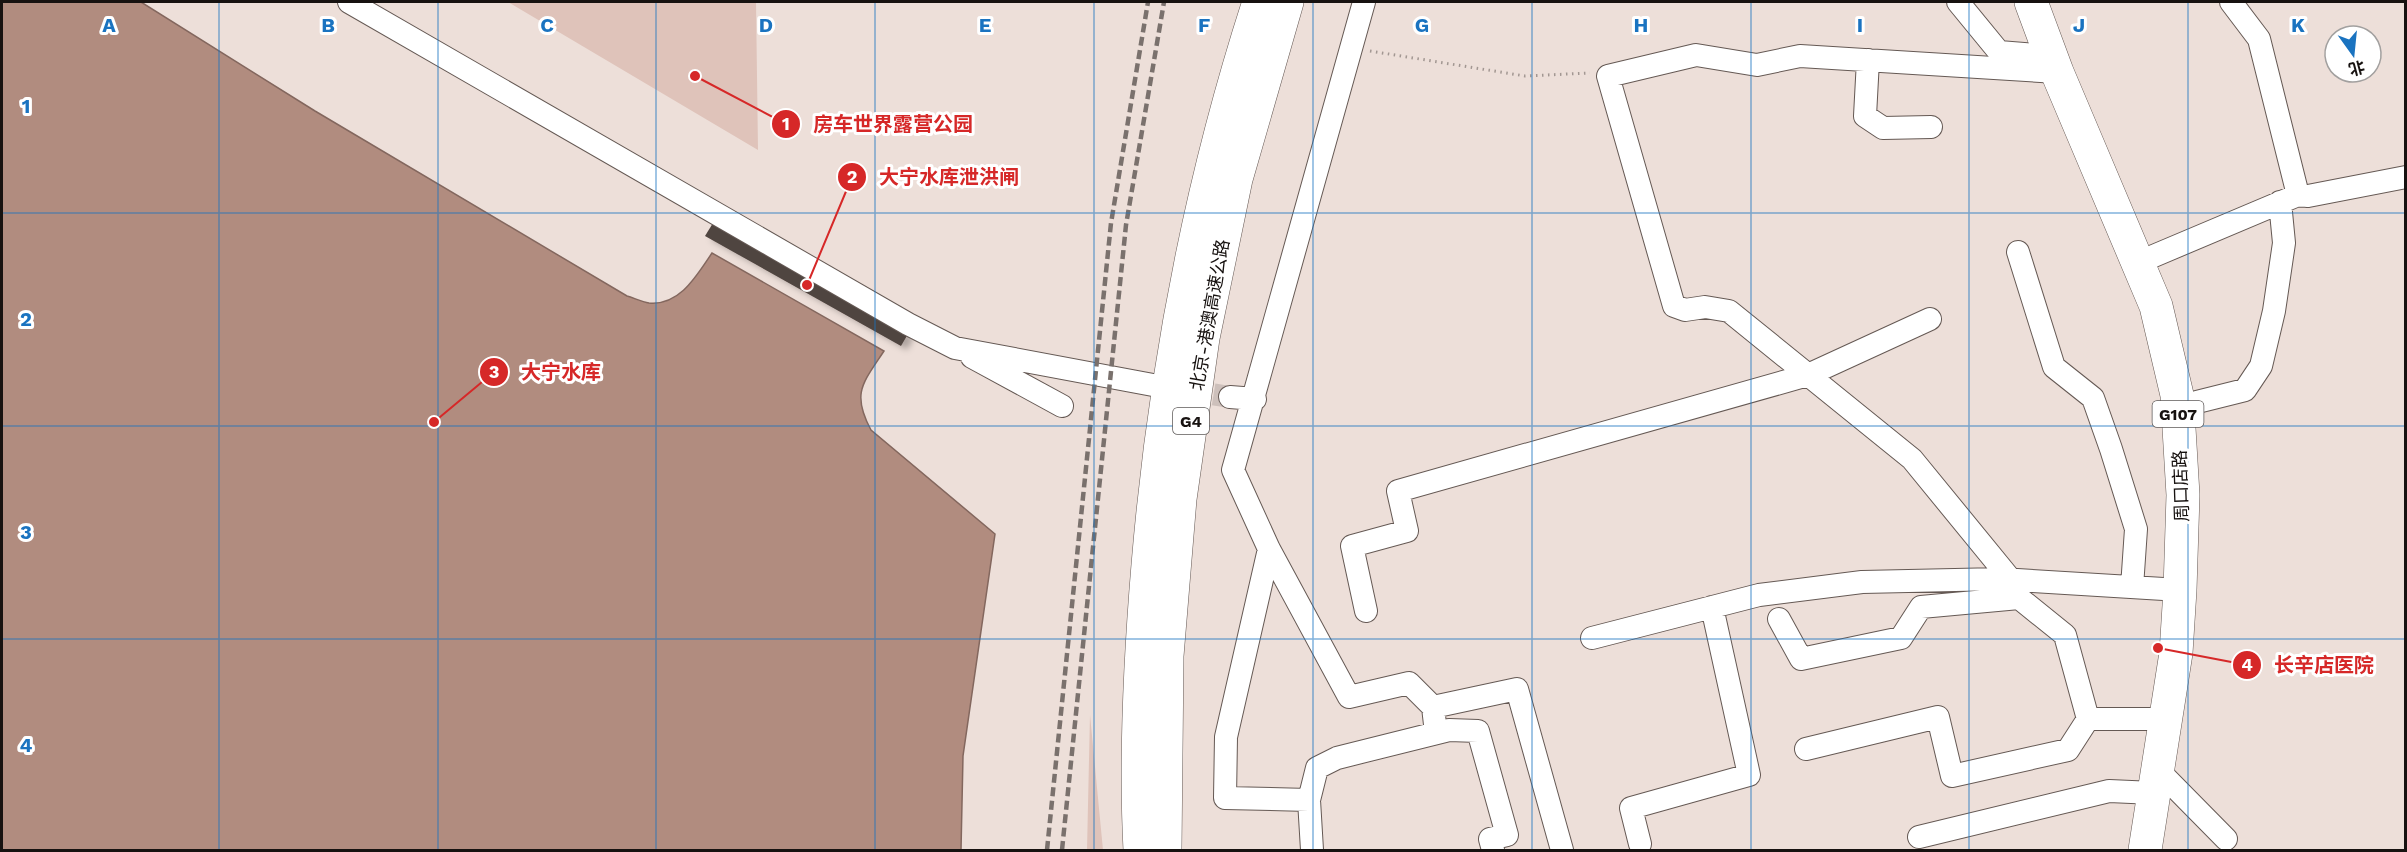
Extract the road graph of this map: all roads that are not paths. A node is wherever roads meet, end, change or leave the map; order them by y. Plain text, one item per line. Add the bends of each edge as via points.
1 (350, 2) edge
2 (1259, 2) edge
3 (1287, 2) edge
4 (1364, 2) edge
5 (1958, 2) edge
6 (2031, 2) edge
7 (2231, 2) edge
8 (1868, 60) junction
9 (2054, 64) junction
10 (1931, 127) dead end
11 (2406, 177) edge
12 (2289, 199) junction
13 (2018, 252) dead end
14 (2137, 263) junction
15 (1930, 318) dead end
16 (955, 348) junction
17 (1808, 375) junction
18 (1153, 385) dead end
19 (1230, 397) tunnel mouth
20 (1255, 399) junction
21 (2198, 402) dead end
22 (1062, 406) dead end
23 (1269, 549) junction
24 (2011, 580) junction
25 (2132, 587) junction
26 (2180, 590) junction
27 (1713, 607) junction
28 (1366, 611) dead end
29 (1779, 620) dead end
30 (1592, 638) dead end
31 (1433, 707) junction
32 (2088, 719) junction
33 (2165, 719) junction
34 (1436, 733) junction
35 (1806, 749) dead end
36 (2155, 781) junction
37 (1309, 800) junction
38 (1919, 837) dead end
39 (2226, 839) dead end
40 (1640, 844) dead end
41 (1140, 850) edge
42 (1165, 850) edge
43 (1312, 850) edge
44 (1493, 850) edge
45 (1562, 850) edge
46 (2145, 850) edge

1 - 16 street
2 - 41 highway, 北京-港澳高速公路 / G4 via 1212,170 1176,335 1154,498 1140,657
3 - 42 highway, 北京-港澳高速公路 / G4 via 1236,179 1203,338 1180,499 1167,657
4 - 20 street
5 - 9 street via 2000,52
6 - 9 highway, 周口店路 / G107
7 - 12 street via 2259,39
8 - 9 street
8 - 10 street via 1865,116 1883,128
8 - 17 street via 1800,56 1757,65 1696,56 1608,76 1674,306 1729,311
9 - 14 highway, 周口店路 / G107
11 - 12 street
12 - 14 street
12 - 21 street via 2274,311 2261,366 2245,390
13 - 25 street via 2054,368 2093,398 2111,449 2136,529
14 - 26 highway, 周口店路 / G107 via 2156,306 2176,395 2183,495
15 - 17 street
16 - 18 street
16 - 22 street
17 - 24 street via 1912,459
17 - 28 street via 1398,491 1407,531 1352,546
19 - 20 street
20 - 23 street via 1233,470
23 - 31 street via 1349,697 1409,683
23 - 37 street via 1226,737 1225,798
24 - 25 street
24 - 27 street via 1862,582 1759,595
25 - 26 street
26 - 33 highway, 周口店路 / G107 via 2176,652
27 - 30 street
27 - 40 street via 1749,775 1631,808
29 - 32 street via 1801,659 1902,638 1921,607 2019,598 2065,634
31 - 34 street
31 - 45 street via 1517,689
32 - 33 street
32 - 35 street via 2068,750 1952,776 1938,717
33 - 36 highway, 周口店路 / G107
34 - 37 street via 1338,758 1317,768
34 - 44 street via 1478,731 1507,835 1490,840
36 - 38 street
36 - 39 street
36 - 46 highway, 周口店路 / G107
37 - 43 street

